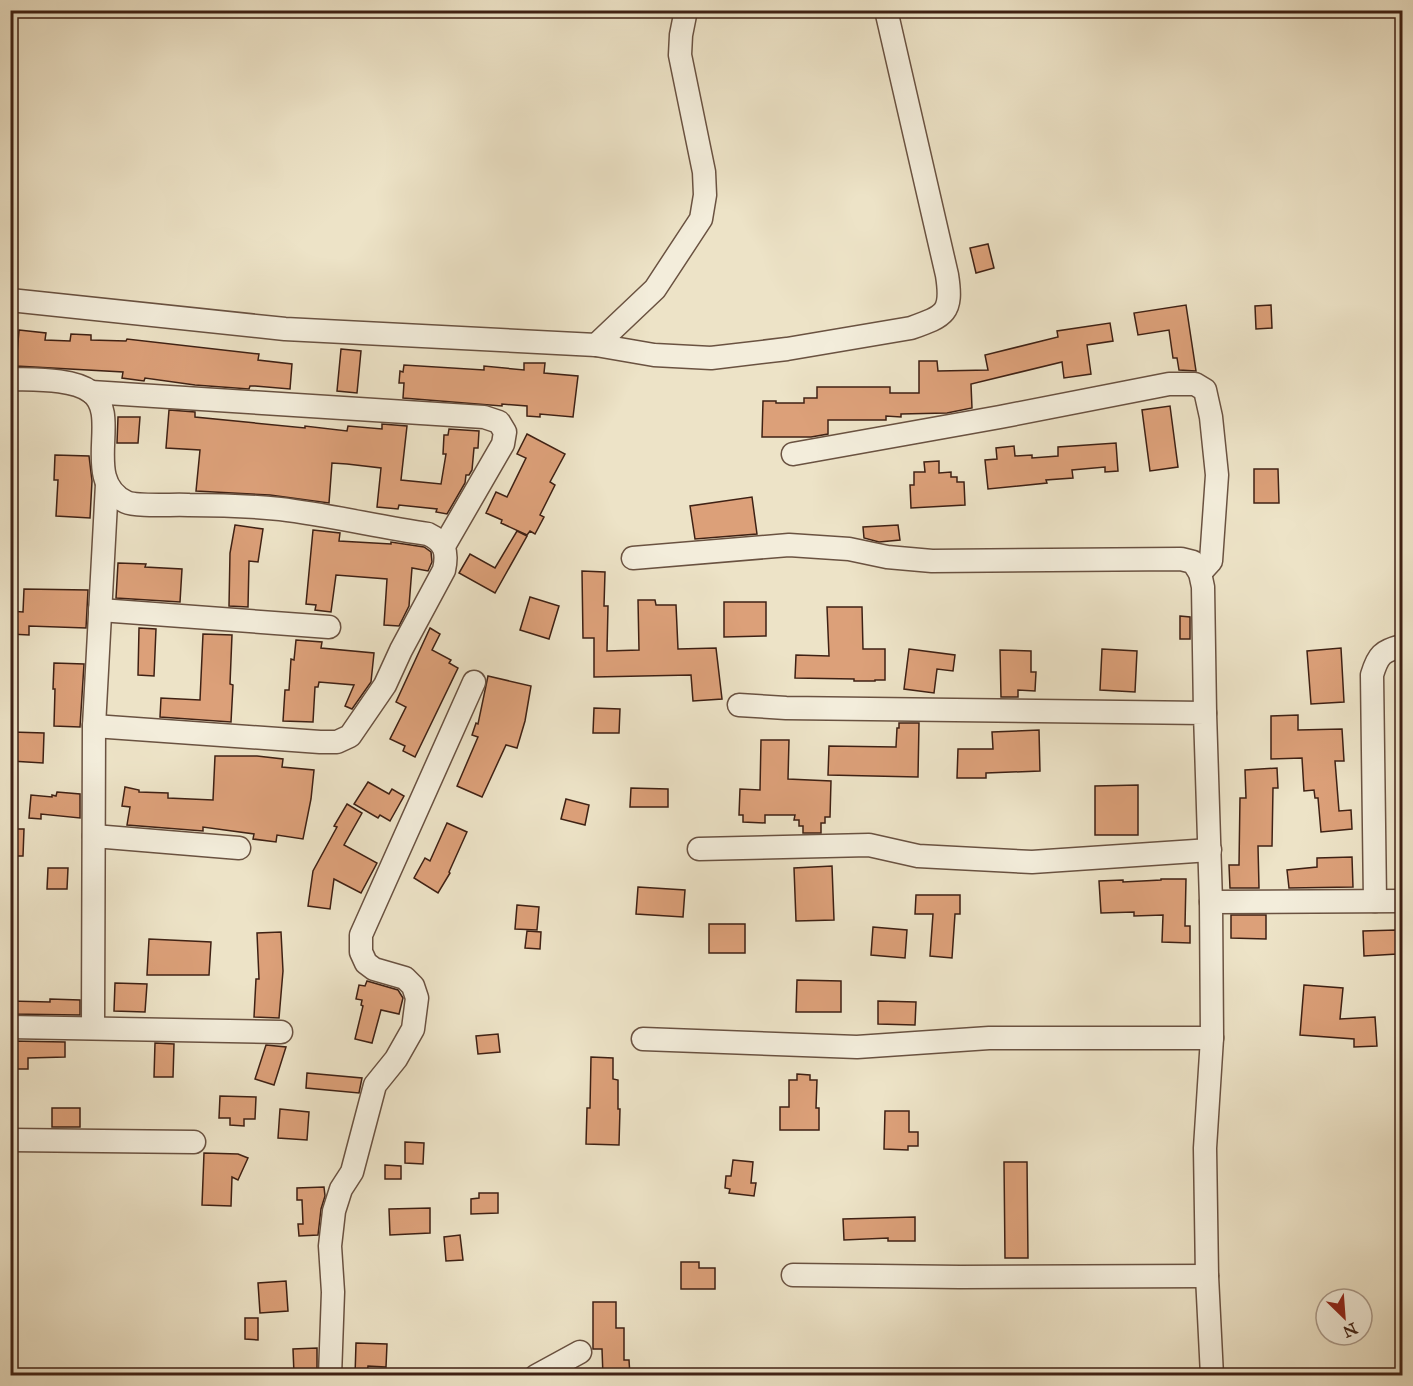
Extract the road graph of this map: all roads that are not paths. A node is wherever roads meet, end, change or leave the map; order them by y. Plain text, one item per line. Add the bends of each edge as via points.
1 (686, 10) edge
2 (886, 10) edge
3 (10, 300) edge
4 (596, 345) junction
5 (10, 379) edge
6 (91, 392) junction
7 (793, 454) dead end
8 (107, 484) junction
9 (444, 546) junction
10 (633, 558) dead end
11 (1200, 573) junction
12 (100, 610) junction
13 (329, 627) dead end
14 (1402, 646) edge
15 (474, 682) dead end
16 (739, 705) dead end
17 (1205, 713) junction
18 (94, 726) junction
19 (94, 836) junction
20 (239, 848) dead end
21 (699, 849) dead end
22 (1210, 850) junction
23 (1211, 902) junction
24 (1375, 902) junction
25 (1402, 902) edge
26 (10, 1027) edge
27 (93, 1028) junction
28 (281, 1032) dead end
29 (1212, 1038) junction
30 (643, 1039) dead end
31 (10, 1140) edge
32 (194, 1142) dead end
33 (793, 1275) dead end
34 (1207, 1276) junction
35 (580, 1352) dead end
36 (330, 1376) edge
37 (536, 1376) edge
38 (1212, 1376) edge

1 - 4 street via 680,55 704,172 701,219 655,289
2 - 4 street via 948,275 951,296 945,312 911,328 711,358 654,355
3 - 4 street via 285,329
5 - 6 street via 68,383
6 - 8 street via 102,412
6 - 9 street via 484,417 499,422 505,432 503,444
7 - 11 street via 1169,384 1195,384 1205,390 1217,475 1211,561
8 - 9 street via 115,496 130,504 280,509 428,534
8 - 12 street
9 - 18 street via 444,570 385,685 350,736 337,742 320,742
10 - 11 street via 789,546 849,549 932,561 1181,559 1193,562
11 - 17 street
12 - 13 street
12 - 18 street
14 - 24 street via 1386,650 1376,661 1372,675
15 - 36 street via 362,935 361,952 366,963 405,978 417,998 413,1029 375,1085 352,1172 334,1211 330,1246
16 - 17 street
17 - 22 street
18 - 19 street
19 - 20 street
19 - 27 street
21 - 22 street via 869,845 918,856 1032,861
22 - 23 street
23 - 24 street
23 - 29 street
24 - 25 street
26 - 27 street
27 - 28 street
29 - 30 street via 989,1038 857,1047
29 - 34 street via 1205,1148
31 - 32 street
33 - 34 street
34 - 38 street
35 - 37 street

